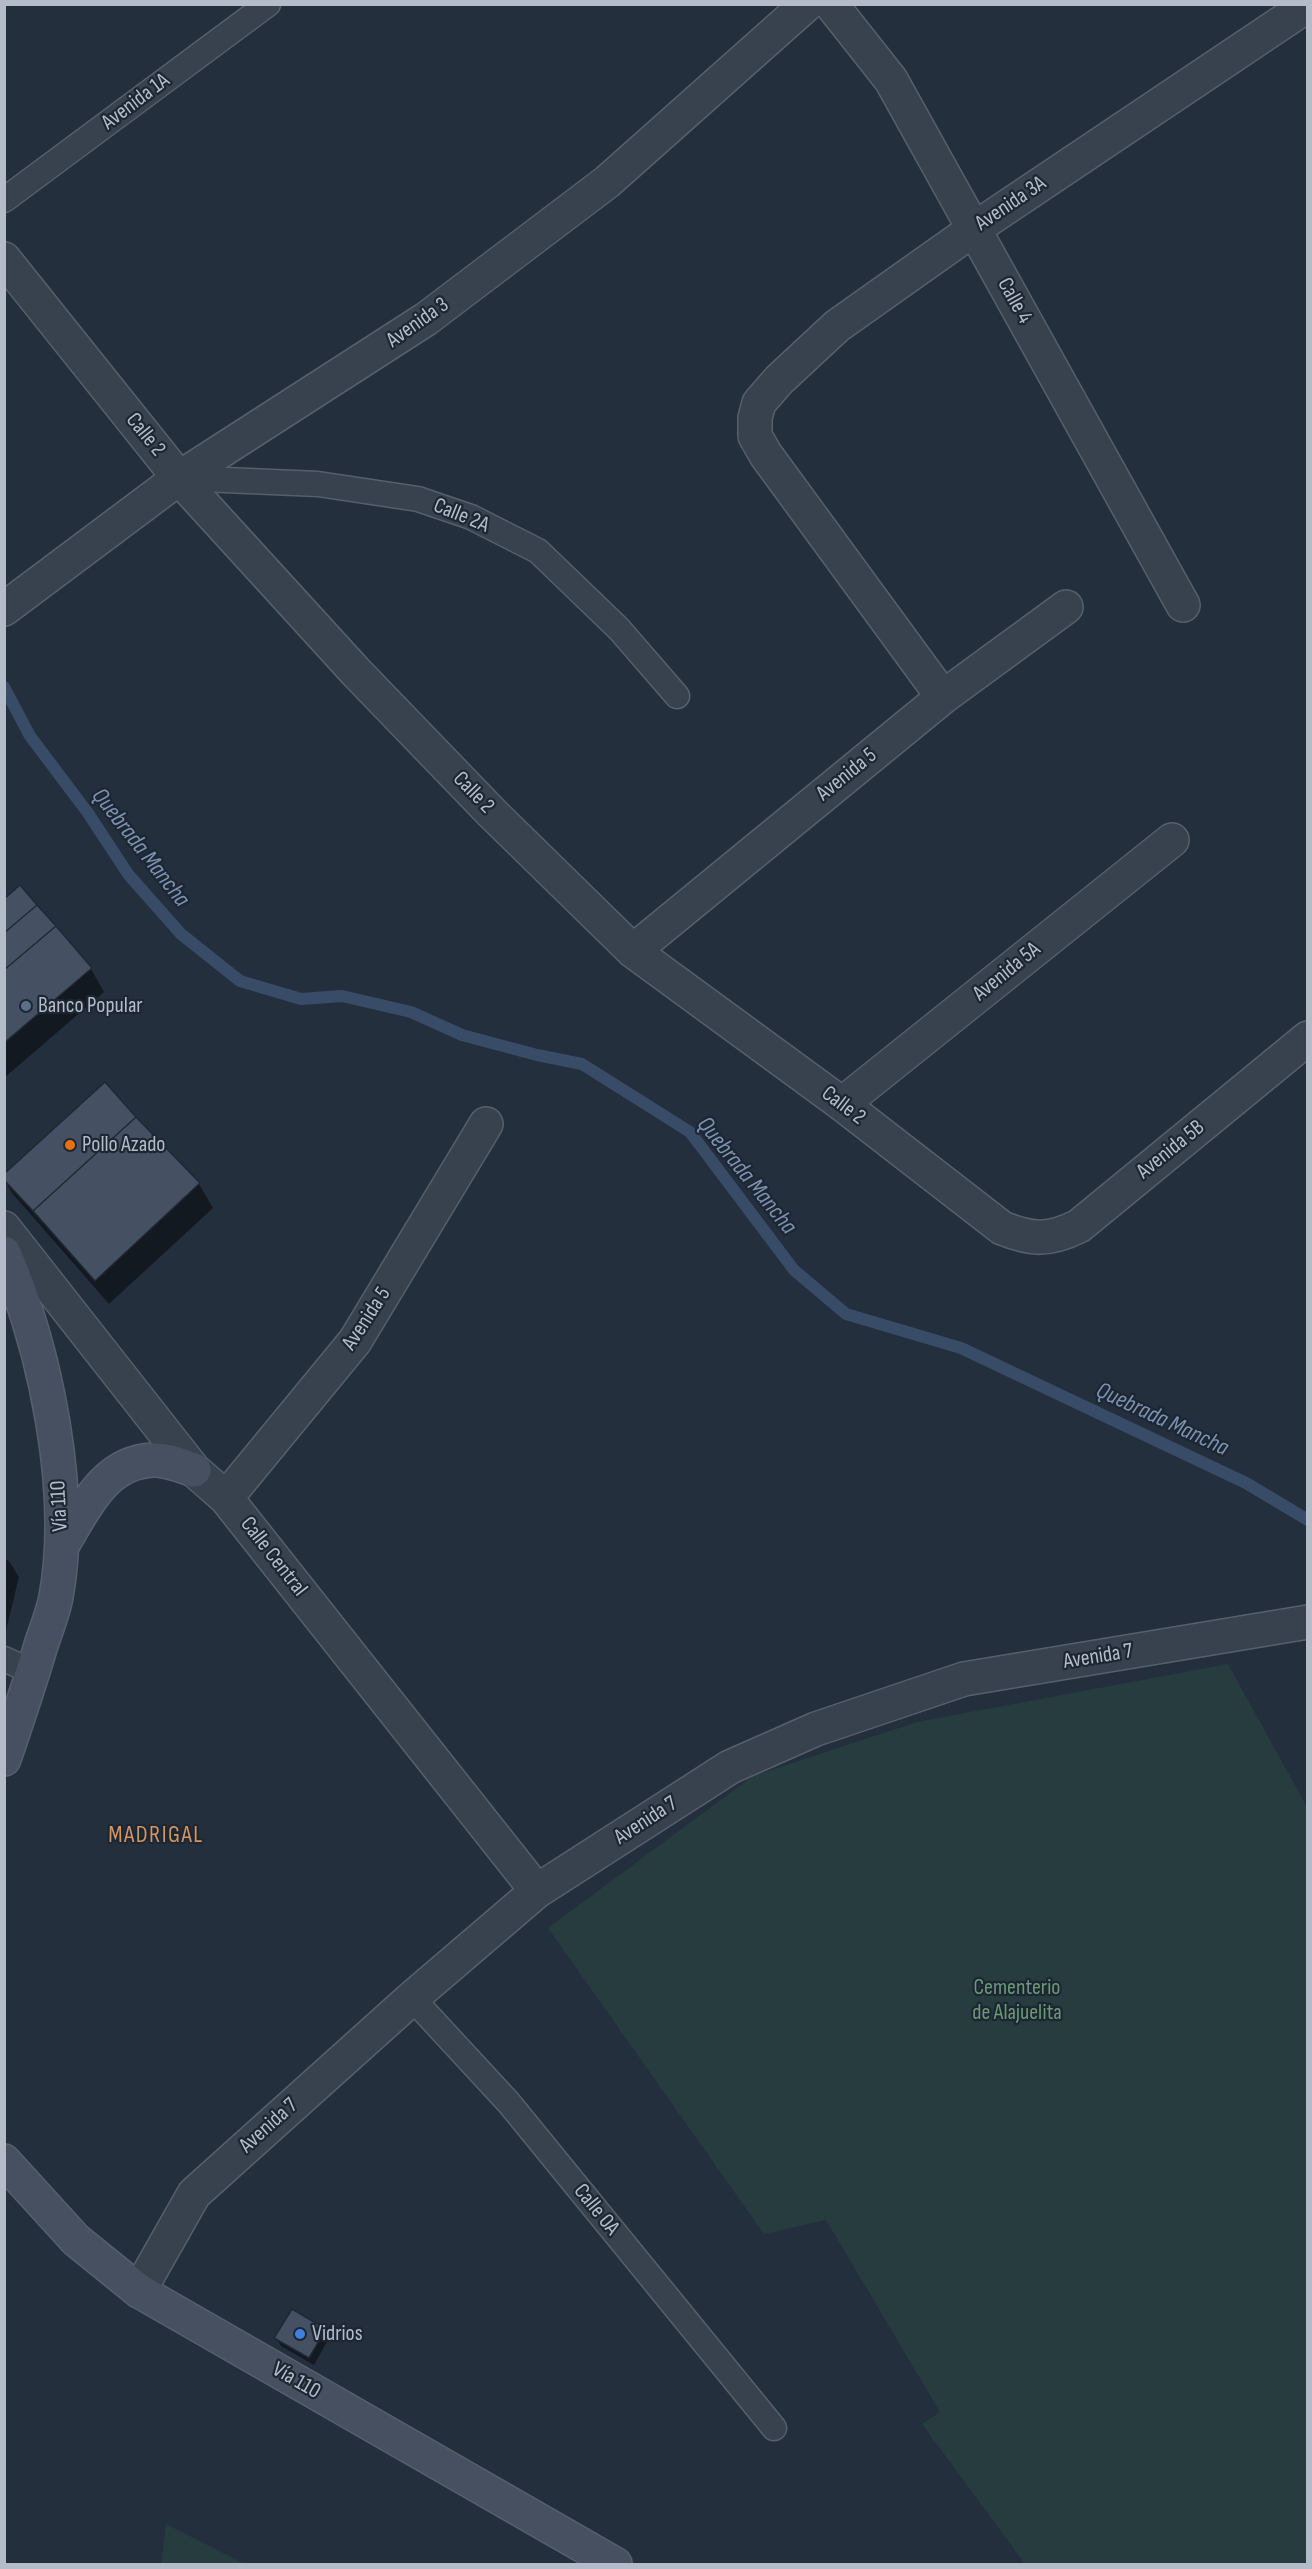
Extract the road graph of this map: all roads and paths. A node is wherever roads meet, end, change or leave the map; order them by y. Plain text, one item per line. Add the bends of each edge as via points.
1 (268, 4) edge
2 (807, 4) edge
3 (831, 4) edge
4 (1308, 5) edge
5 (4, 200) edge
6 (974, 229) junction
7 (4, 260) edge
8 (179, 478) junction
9 (1183, 605) dead end
10 (1066, 607) dead end
11 (4, 609) edge
12 (678, 696) dead end
13 (943, 697) junction
14 (1172, 840) dead end
15 (633, 951) junction
16 (1308, 1038) edge
17 (842, 1104) junction
18 (486, 1124) dead end
19 (4, 1228) edge
20 (1024, 1237) joint
21 (4, 1253) edge
22 (194, 1470) junction
23 (226, 1498) junction
24 (63, 1544) junction
25 (1308, 1622) edge
26 (19, 1665) edge
27 (4, 1759) edge
28 (537, 1891) junction
29 (412, 1998) junction
30 (4, 2161) edge
31 (139, 2291) junction
32 (774, 2428) dead end
33 (615, 2565) edge

1 - 5 lane, Avenida 1A
2 - 8 street, Avenida 3 via 607,182 426,319
3 - 6 street, Calle 4 via 891,80
4 - 6 street, Avenida 3A
6 - 9 street, Calle 4
6 - 13 street, Avenida 3A via 837,326 759,402 755,418 755,436 766,455
7 - 8 street, Calle 2
8 - 11 street, Avenida 3
8 - 12 lane, Calle 2A via 318,484 418,499 471,517 538,551 619,629
8 - 15 street, Calle 2 via 396,714
10 - 13 street, Avenida 5
13 - 15 street, Avenida 5
14 - 17 street, Avenida 5A
15 - 17 street, Calle 2
16 - 20 street, Avenida 5B via 1079,1226 1048,1237
17 - 20 street, Calle 2 via 1002,1228
18 - 23 street, Avenida 5 via 355,1341
19 - 22 street, Calle Central
21 - 24 main road, Vía 110 via 18,1284 45,1383 58,1472
22 - 23 street, Calle Central
22 - 24 main road via 155,1460 132,1463 113,1473 96,1489
23 - 28 street, Calle Central
24 - 26 main road, Vía 110 via 56,1599
25 - 28 street, Avenida 7 via 964,1679 816,1729 730,1767
26 - 27 main road, Vía 110
28 - 29 street, Avenida 7
29 - 31 street, Avenida 7 via 194,2194
29 - 32 lane, Calle 0A via 509,2103
30 - 31 main road, Vía 110 via 76,2240
31 - 33 main road, Vía 110

